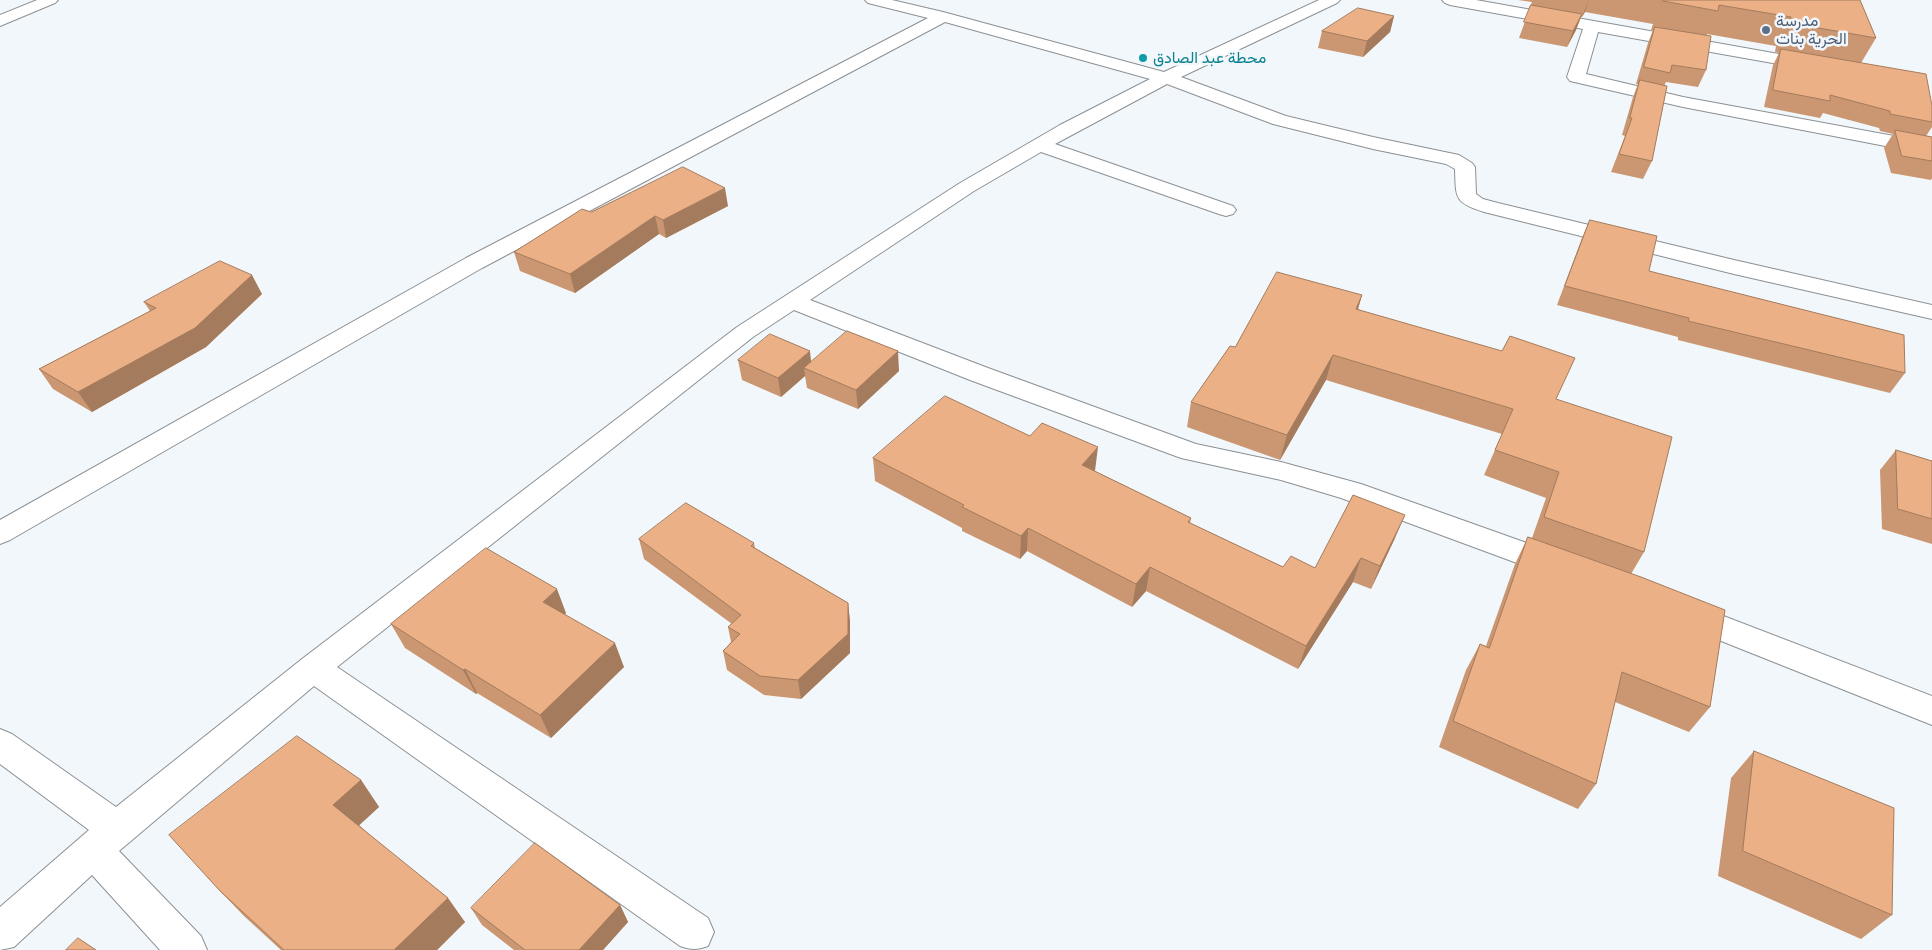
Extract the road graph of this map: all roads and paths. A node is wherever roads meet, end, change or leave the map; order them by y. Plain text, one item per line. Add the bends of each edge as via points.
1 (50, 0) edge
2 (873, 0) edge
3 (1332, 0) edge
4 (1450, 0) edge
5 (943, 17) junction
6 (0, 21) edge
7 (1592, 26) junction
8 (1827, 68) edge
9 (1166, 78) junction
10 (1039, 145) junction
11 (1932, 149) edge
12 (1226, 210) dead end
13 (792, 301) junction
14 (1932, 312) edge
15 (0, 533) edge
16 (1581, 574) edge
17 (1664, 605) edge
18 (313, 668) junction
19 (1932, 711) edge
20 (0, 744) edge
21 (105, 840) junction
22 (694, 932) dead end
23 (0, 933) edge
24 (187, 950) edge

1 - 6 street
2 - 5 street
3 - 9 street
4 - 7 street
5 - 9 street
5 - 15 street via 474,263
7 - 8 street
7 - 11 street via 1576,77 1683,102
9 - 10 street
9 - 14 street via 1280,120 1452,159 1465,167 1466,196 1492,208
10 - 12 street
10 - 13 street via 967,187
13 - 16 street via 1191,452 1280,471 1351,491
13 - 18 street via 745,332
17 - 19 street
18 - 21 street
18 - 22 street
20 - 21 street
21 - 23 street
21 - 24 street

